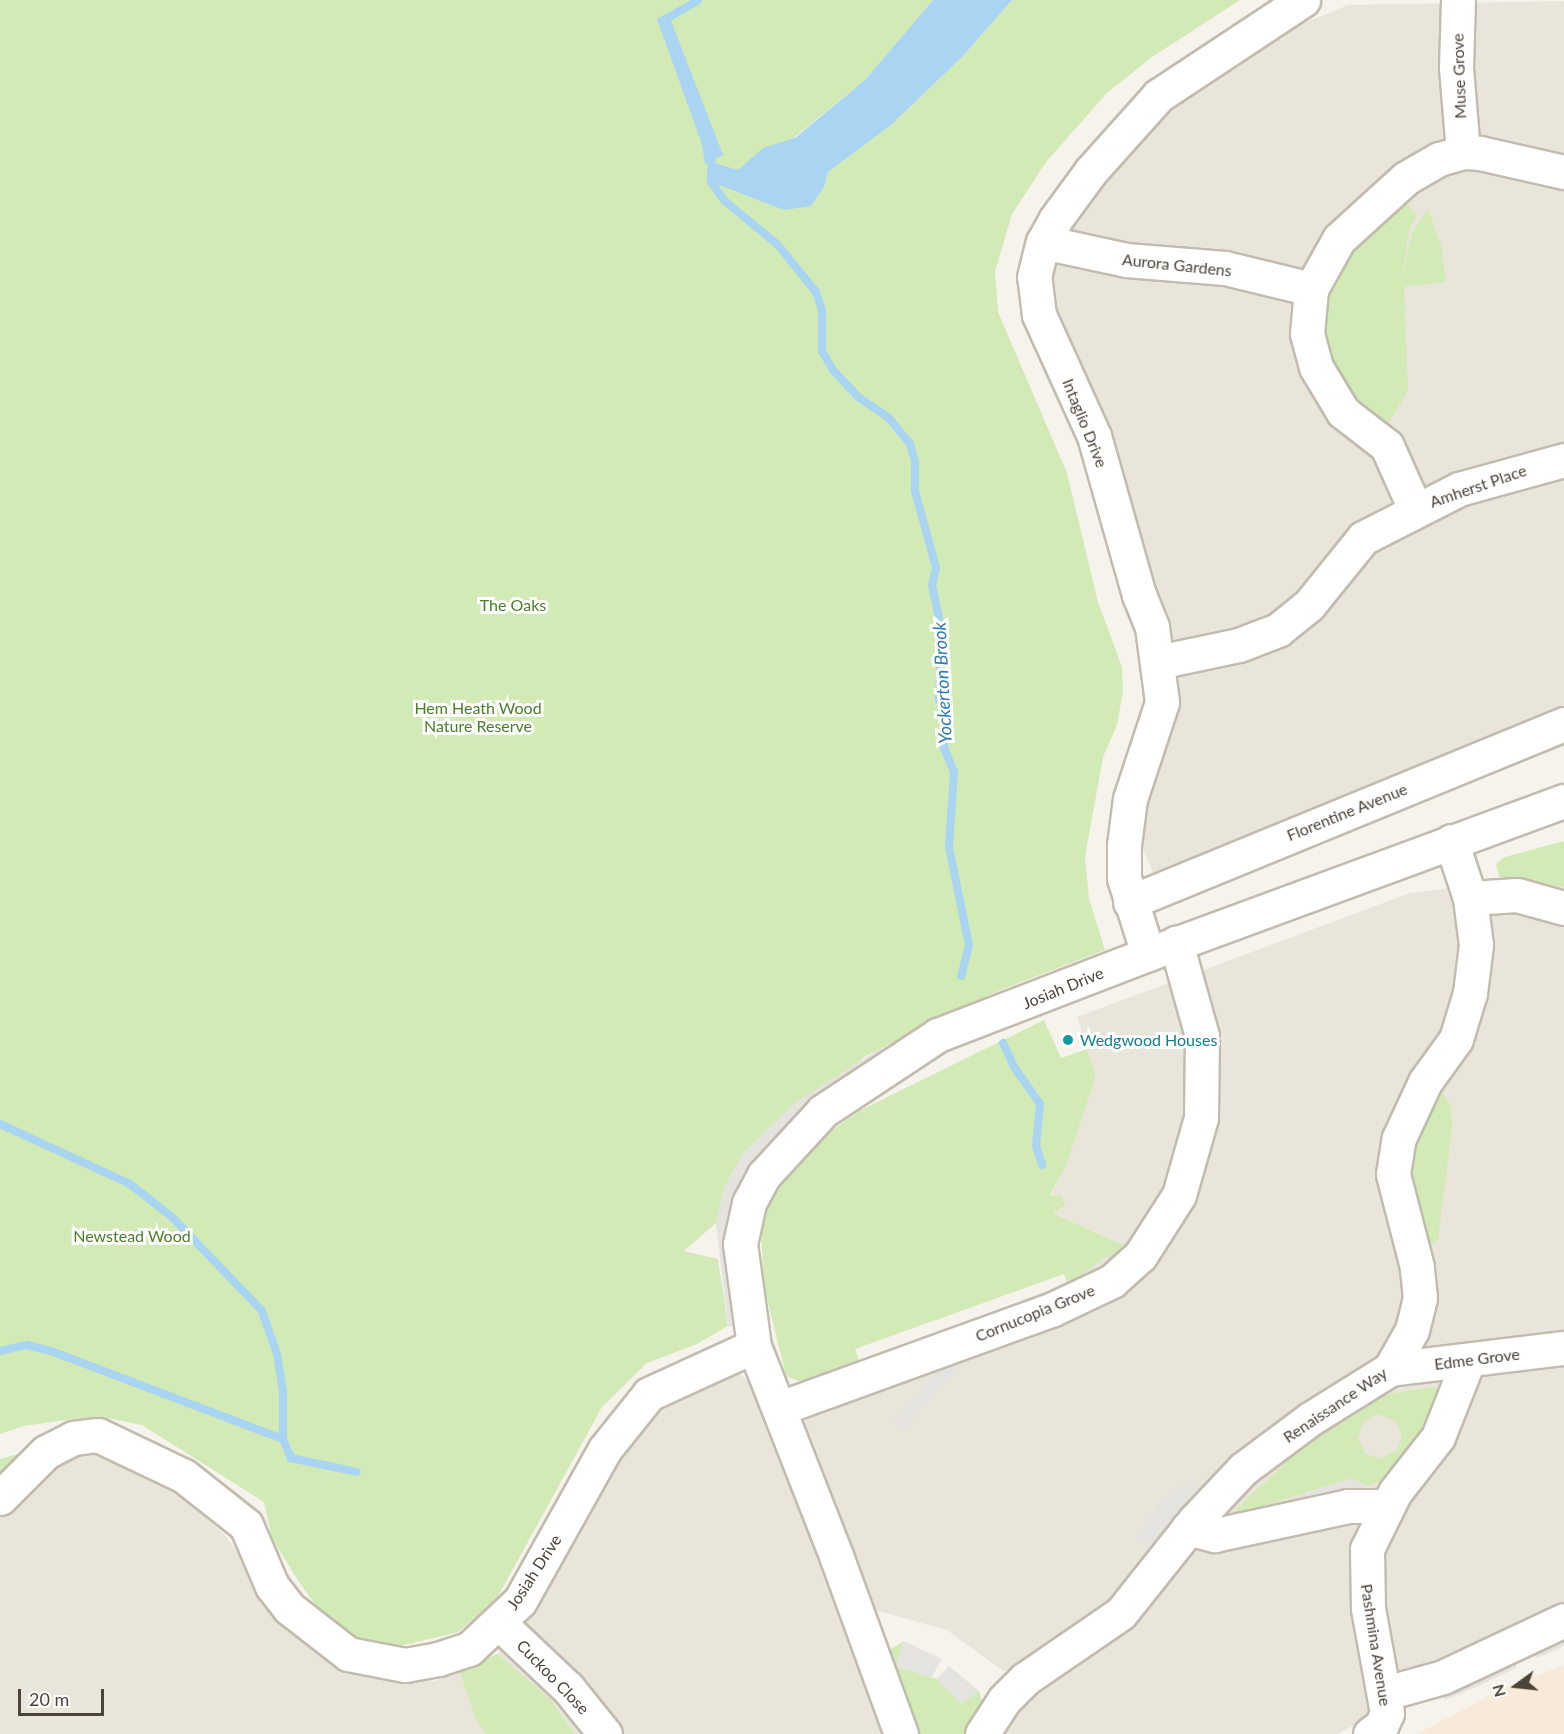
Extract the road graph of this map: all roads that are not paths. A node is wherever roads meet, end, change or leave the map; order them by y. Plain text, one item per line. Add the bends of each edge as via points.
1 (1304, 0) edge
2 (1458, 0) edge
3 (1463, 152) junction
4 (1564, 172) edge
5 (1043, 242) junction
6 (1311, 289) junction
7 (1564, 460) edge
8 (1415, 508) junction
9 (1158, 662) junction
10 (1564, 724) edge
11 (1564, 801) edge
12 (1451, 842) junction
13 (1470, 898) junction
14 (1130, 902) junction
15 (1564, 908) edge
16 (1162, 949) junction
17 (754, 1346) junction
18 (1564, 1348) edge
19 (1468, 1361) junction
20 (1390, 1369) junction
21 (780, 1408) junction
22 (0, 1498) edge
23 (1387, 1506) junction
24 (1188, 1528) junction
25 (1564, 1620) edge
26 (500, 1623) junction
27 (1386, 1693) junction
28 (605, 1734) edge
29 (901, 1734) edge
30 (981, 1734) edge
31 (1370, 1734) edge

1 - 5 street, Intaglio Drive via 1158,96 1091,171
2 - 3 street, Muse Grove via 1456,68
3 - 4 street via 1510,157
3 - 6 street via 1438,159 1399,184 1339,239
5 - 6 street, Aurora Gardens via 1126,260 1225,268
5 - 9 street, Intaglio Drive via 1034,277 1039,315 1094,436 1139,595 1152,627
6 - 8 street via 1307,334 1316,367 1343,412 1387,446
7 - 8 street, Amherst Place via 1459,489
8 - 9 street, Amherst Place via 1363,538 1309,605 1278,630 1239,645
9 - 14 street, Intaglio Drive via 1162,702 1130,799 1124,878
10 - 14 street, Florentine Avenue
11 - 12 street, Josiah Drive
12 - 13 street, Renaissance Way
12 - 16 street, Josiah Drive
13 - 15 street via 1517,895
13 - 20 street, Renaissance Way via 1476,945 1470,993 1456,1039 1425,1082 1399,1138 1393,1174 1417,1267 1420,1298 1412,1330
14 - 16 street, Intaglio Drive
16 - 17 street, Josiah Drive via 938,1035 823,1111 764,1175 749,1203 740,1244
16 - 21 street, Cornucopia Grove via 1202,1036 1201,1118 1179,1195 1140,1256 1112,1281 1051,1310
17 - 21 street, Josiah Drive
17 - 26 street, Josiah Drive via 669,1382 649,1394 630,1413 605,1449 520,1601
18 - 19 street, Edme Grove
19 - 20 street, Edme Grove
19 - 23 street, Pashmina Avenue via 1438,1437
20 - 24 street, Renaissance Way via 1310,1419 1243,1469
21 - 29 street, Josiah Drive
22 - 26 street, Josiah Drive via 46,1452 73,1438 99,1435 184,1476 246,1525 272,1586 289,1608 348,1654 405,1665 438,1659 469,1649
23 - 24 street via 1348,1506 1215,1535
23 - 27 street, Pashmina Avenue via 1367,1549 1365,1581
24 - 30 street, Renaissance Way via 1121,1613 1025,1679 1004,1700
25 - 27 street via 1443,1677
26 - 28 street, Cuckoo Close via 568,1688
27 - 31 street, Pashmina Avenue via 1387,1713 1381,1726

